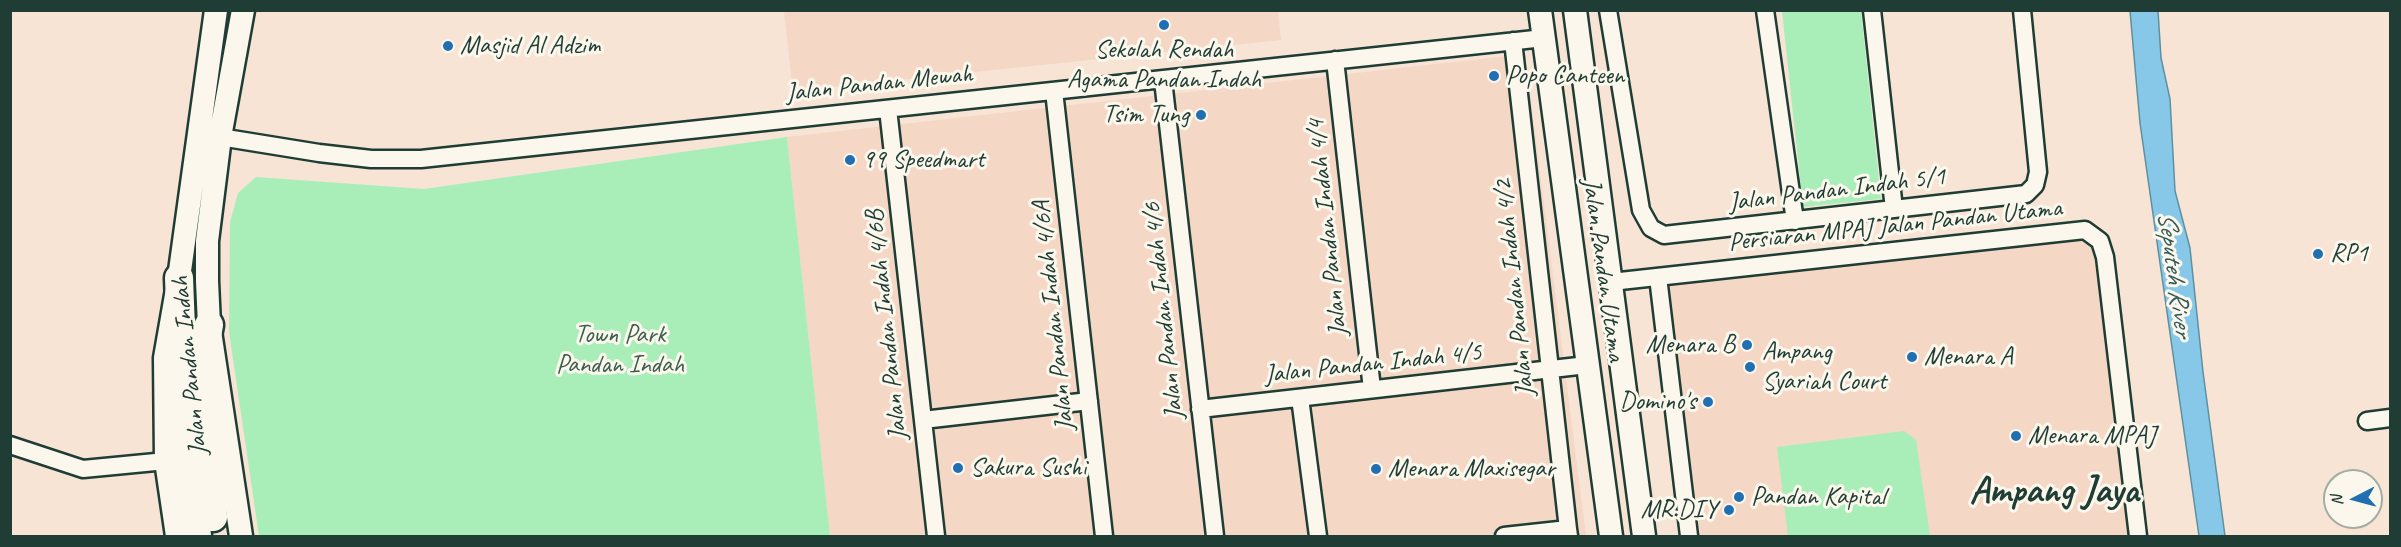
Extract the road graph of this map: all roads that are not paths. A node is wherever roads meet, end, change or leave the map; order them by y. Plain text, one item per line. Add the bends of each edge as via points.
1 (216, 10) edge
2 (243, 10) edge
3 (1540, 10) edge
4 (1575, 10) edge
5 (1608, 10) edge
6 (1765, 10) edge
7 (1872, 10) edge
8 (2022, 10) edge
9 (1544, 38) junction
10 (1513, 40) junction
11 (1335, 60) junction
12 (1163, 80) junction
13 (1054, 91) junction
14 (888, 109) junction
15 (220, 137) junction
16 (1894, 209) junction
17 (1795, 221) junction
18 (1658, 277) junction
19 (179, 278) junction
20 (1611, 282) junction
21 (209, 325) junction
22 (1587, 365) junction
23 (1550, 370) junction
24 (1372, 389) junction
25 (1300, 398) junction
26 (1089, 401) junction
27 (1200, 409) junction
28 (2391, 418) edge
29 (923, 420) junction
30 (2367, 421) dead end
31 (10, 445) edge
32 (166, 461) junction
33 (209, 533) edge
34 (1568, 533) edge
35 (177, 537) edge
36 (241, 537) edge
37 (936, 537) edge
38 (1104, 537) edge
39 (1215, 537) edge
40 (1318, 537) edge
41 (1504, 537) edge
42 (1611, 537) edge
43 (1644, 537) edge
44 (1689, 537) edge
45 (2138, 537) edge

1 - 19 main road, Jalan Pandan Indah
2 - 15 main road, Jalan Pandan Indah
3 - 9 main road, Jalan Pandan Utama
4 - 20 main road, Jalan Pandan Utama
5 - 17 street, Jalan Pandan Indah 5/1 via 1641,210 1651,228 1664,235
6 - 17 street
7 - 16 street
8 - 16 street, Jalan Pandan Indah 5/1 via 2038,172 2035,185 2026,194
9 - 10 street, Jalan Pandan Mewah
9 - 22 main road, Jalan Pandan Utama
10 - 11 street, Jalan Pandan Mewah
10 - 23 street, Jalan Pandan Indah 4/2
11 - 12 street, Jalan Pandan Mewah
11 - 24 street, Jalan Pandan Indah 4/4
12 - 13 street, Jalan Pandan Mewah
12 - 27 street, Jalan Pandan Indah 4/6
13 - 14 street, Jalan Pandan Mewah
13 - 26 street, Jalan Pandan Indah 4/6A
14 - 15 street, Jalan Pandan Mewah via 421,159 371,159
14 - 29 street, Jalan Pandan Indah 4/6B
15 - 21 main road, Jalan Pandan Indah via 207,241
16 - 17 street, Jalan Pandan Indah 5/1
18 - 20 street, Persiaran MPAJ Jalan Pandan Utama
18 - 44 street
18 - 45 street, Persiaran MPAJ Jalan Pandan Utama via 2085,231 2100,241 2105,257
19 - 32 main road, Jalan Pandan Indah via 165,358
19 - 33 highway via 185,431
20 - 22 main road via 1608,330
20 - 43 main road, Jalan Pandan Utama
21 - 33 highway via 201,369
21 - 36 main road, Jalan Pandan Indah
22 - 23 street, Jalan Pandan Indah 4/5
22 - 42 main road, Jalan Pandan Utama
23 - 24 street, Jalan Pandan Indah 4/5
23 - 34 street, Jalan Pandan Indah 4/2
24 - 25 street, Jalan Pandan Indah 4/5
25 - 27 street, Jalan Pandan Indah 4/5
25 - 40 street
26 - 29 street
26 - 38 street, Jalan Pandan Indah 4/6A
27 - 39 street, Jalan Pandan Indah 4/6
28 - 30 street
29 - 37 street, Jalan Pandan Indah 4/6B
31 - 32 street via 83,469
32 - 35 main road, Jalan Pandan Indah
34 - 41 street

